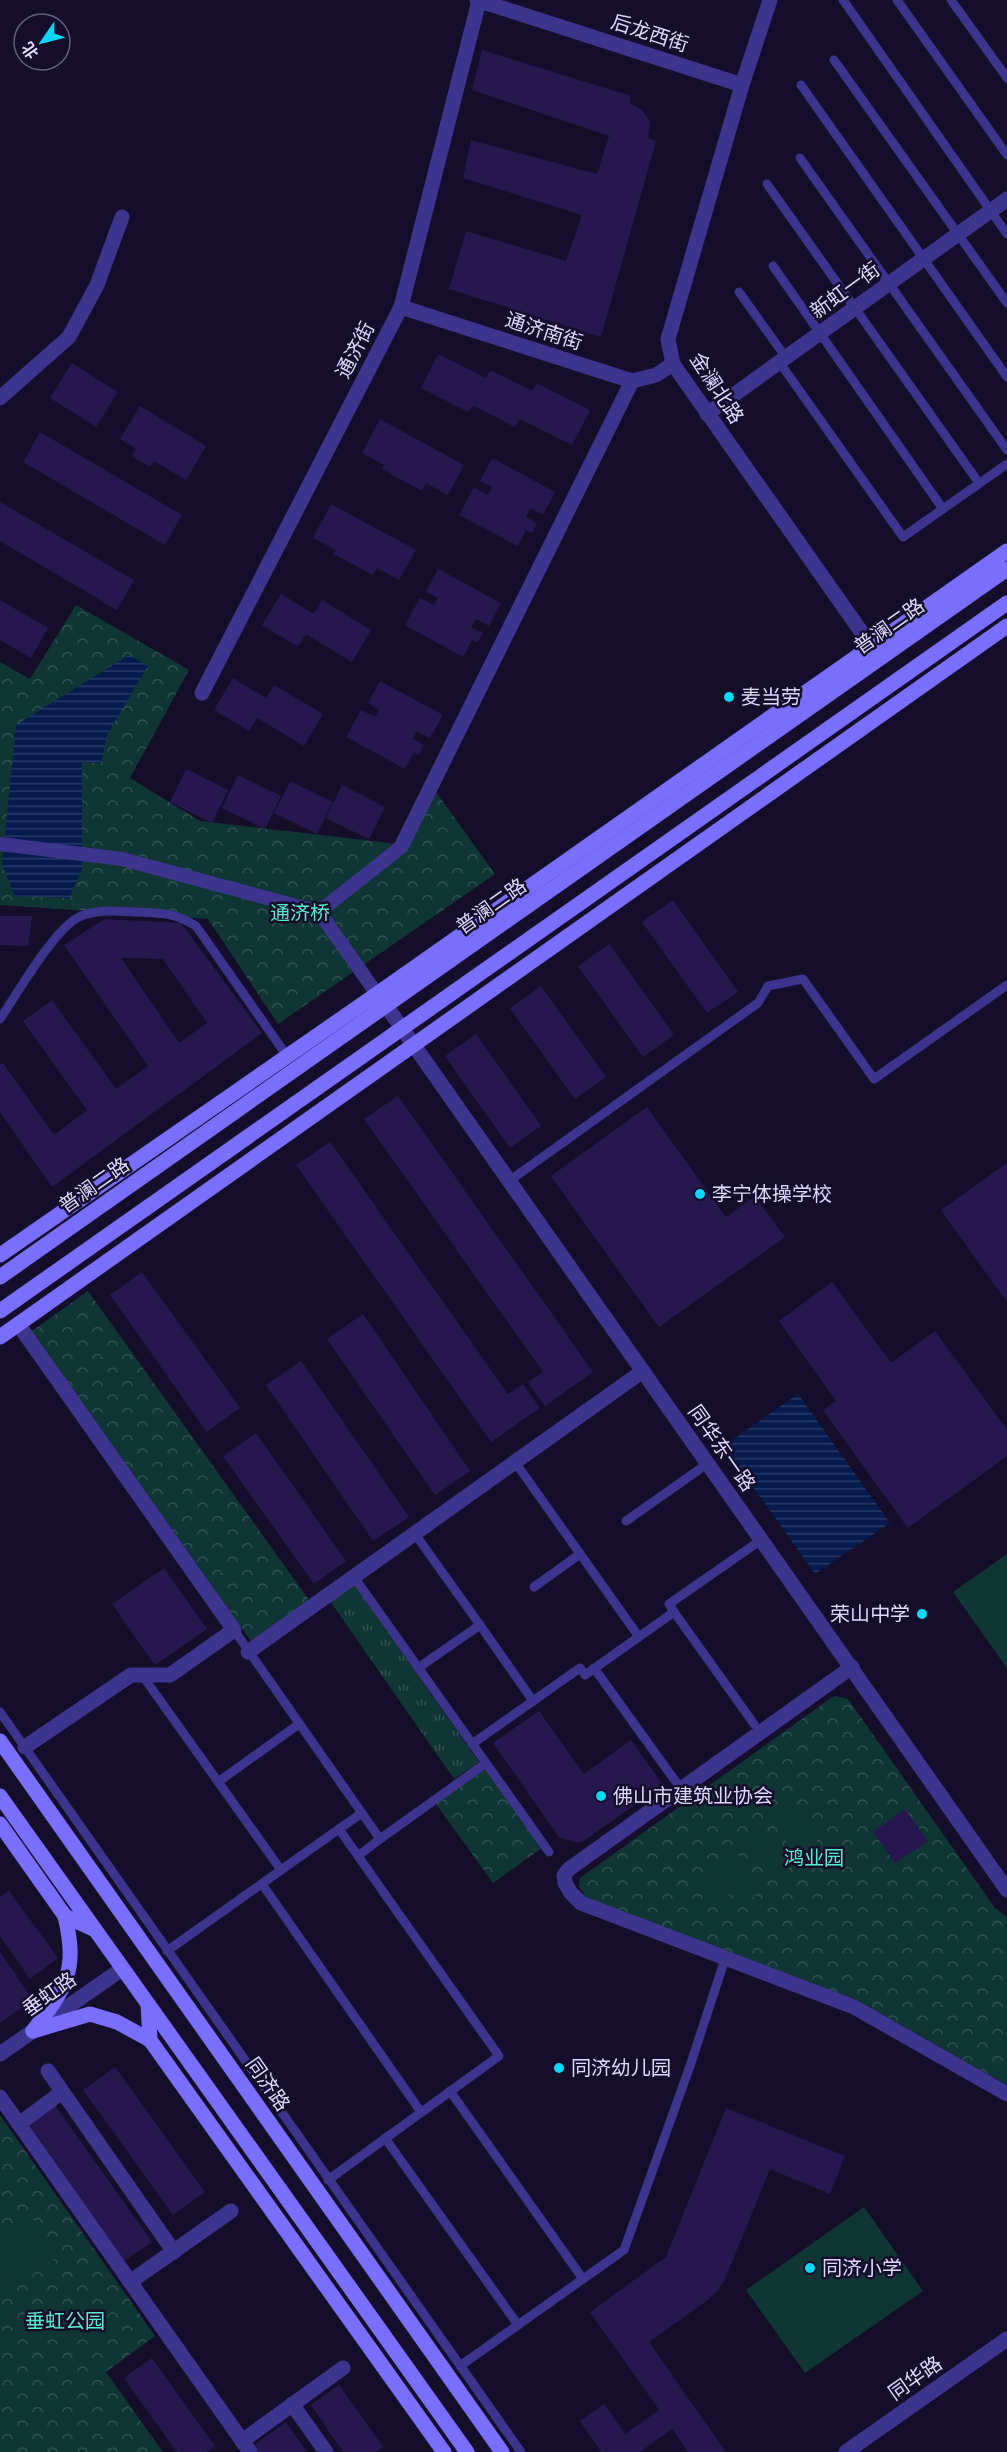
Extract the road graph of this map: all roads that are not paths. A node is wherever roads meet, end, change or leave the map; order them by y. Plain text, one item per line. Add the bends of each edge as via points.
1 (478, 0) edge
2 (770, 0) edge
3 (843, 0) edge
4 (897, 0) edge
5 (951, 0) edge
6 (834, 60) dead end
7 (1007, 78) edge
8 (742, 85) junction
9 (801, 85) dead end
10 (1007, 155) edge
11 (800, 158) dead end
12 (767, 184) dead end
13 (1007, 199) edge
14 (991, 211) junction
15 (122, 217) dead end
16 (958, 234) junction
17 (1007, 234) edge
18 (924, 259) junction
19 (773, 266) dead end
20 (890, 284) junction
21 (739, 292) dead end
22 (1007, 303) edge
23 (401, 307) junction
24 (855, 309) junction
25 (820, 334) junction
26 (783, 361) junction
27 (673, 364) junction
28 (1007, 378) edge
29 (632, 381) junction
30 (0, 398) edge
31 (707, 414) junction
32 (1007, 450) edge
33 (1007, 464) edge
34 (978, 483) junction
35 (943, 509) junction
36 (1007, 551) edge
37 (1007, 569) edge
38 (1007, 603) edge
39 (993, 614) junction
40 (1006, 630) edge
41 (876, 652) junction
42 (202, 693) dead end
43 (0, 844) edge
44 (401, 847) joint
45 (319, 912) junction
46 (1007, 985) edge
47 (382, 1000) junction
48 (0, 1019) edge
49 (402, 1030) junction
50 (413, 1045) junction
51 (286, 1056) junction
52 (509, 1181) junction
53 (0, 1255) edge
54 (0, 1277) edge
55 (0, 1311) edge
56 (18, 1324) junction
57 (0, 1337) edge
58 (643, 1371) junction
59 (516, 1462) junction
60 (707, 1464) junction
61 (626, 1521) dead end
62 (415, 1534) junction
63 (761, 1540) junction
64 (580, 1554) junction
65 (354, 1577) junction
66 (534, 1587) dead end
67 (674, 1612) junction
68 (480, 1625) junction
69 (234, 1630) junction
70 (639, 1637) junction
71 (248, 1652) junction
72 (852, 1667) junction
73 (418, 1668) junction
74 (594, 1668) junction
75 (142, 1675) junction
76 (532, 1701) junction
77 (0, 1712) edge
78 (299, 1724) junction
79 (754, 1724) dead end
80 (0, 1741) edge
81 (472, 1744) junction
82 (25, 1747) junction
83 (486, 1763) junction
84 (218, 1782) junction
85 (681, 1789) junction
86 (0, 1796) edge
87 (362, 1813) junction
88 (0, 1824) edge
89 (339, 1829) junction
90 (380, 1839) junction
91 (549, 1852) dead end
92 (357, 1856) junction
93 (281, 1870) junction
94 (262, 1884) junction
95 (1007, 1890) edge
96 (108, 1893) junction
97 (130, 1898) junction
98 (65, 1916) junction
99 (95, 1930) junction
100 (167, 1951) junction
101 (725, 1959) junction
102 (122, 1969) junction
103 (173, 1987) junction
104 (200, 1996) junction
105 (148, 2004) junction
106 (33, 2031) junction
107 (150, 2040) junction
108 (0, 2054) edge
109 (48, 2071) dead end
110 (450, 2091) junction
111 (62, 2092) junction
112 (1007, 2094) edge
113 (0, 2097) edge
114 (421, 2112) junction
115 (19, 2124) junction
116 (385, 2138) junction
117 (328, 2180) junction
118 (231, 2211) dead end
119 (174, 2252) junction
120 (583, 2279) junction
121 (130, 2282) junction
122 (518, 2325) junction
123 (1007, 2339) edge
124 (460, 2366) junction
125 (343, 2368) dead end
126 (292, 2404) junction
127 (246, 2446) edge
128 (326, 2452) edge
129 (444, 2452) edge
130 (466, 2452) edge
131 (502, 2452) edge
132 (521, 2452) edge
133 (846, 2452) edge

1 - 8 street, 后龙西街
1 - 23 street, 通济街
2 - 8 street, 金澜北路
3 - 14 lane
4 - 10 lane
5 - 7 lane
6 - 16 lane
8 - 27 street, 金澜北路 via 668,339
9 - 18 lane
11 - 20 lane
12 - 24 lane
13 - 14 street, 新虹一街
14 - 16 street, 新虹一街
14 - 17 lane
15 - 30 street via 97,285 69,337
16 - 18 street, 新虹一街
16 - 22 lane
18 - 20 street, 新虹一街
18 - 28 lane
19 - 25 lane
20 - 24 street, 新虹一街
20 - 32 lane
21 - 26 lane
23 - 29 street, 通济南街
23 - 42 street, 通济街
24 - 25 street, 新虹一街
24 - 34 lane
25 - 26 street, 新虹一街
25 - 35 lane
26 - 31 street, 新虹一街
26 - 35 lane via 903,537
27 - 29 street via 656,375
27 - 31 street, 金澜北路
29 - 44 street
31 - 41 street, 金澜北路
33 - 34 lane
34 - 35 lane
36 - 41 main road
37 - 41 main road, 普澜二路
38 - 39 main road
39 - 40 street
39 - 49 main road
40 - 50 main road
41 - 47 main road, 普澜二路
43 - 45 street via 122,858
44 - 45 street
45 - 47 street
46 - 52 lane via 874,1079 803,979 768,986 758,1003
47 - 49 street, 同华东一路
47 - 51 main road
47 - 54 main road, 普澜二路
48 - 51 lane via 60,932 79,917 107,910 179,915 196,926
49 - 50 street, 同华东一路
49 - 55 main road
50 - 52 street, 同华东一路
50 - 56 main road
51 - 53 main road
52 - 58 street, 同华东一路
56 - 57 main road
56 - 69 street
58 - 59 street
58 - 60 street, 同华东一路
59 - 62 street
59 - 64 lane
60 - 61 lane
60 - 63 street, 同华东一路
62 - 65 street
62 - 68 lane
63 - 67 lane via 669,1604
63 - 72 street, 同华东一路
64 - 66 lane
64 - 70 lane
65 - 71 street
65 - 73 lane
67 - 70 lane
67 - 79 lane
68 - 73 lane
68 - 76 lane
69 - 71 lane
69 - 75 street via 170,1675
70 - 74 lane
71 - 78 lane
72 - 85 street
72 - 95 street, 同华东一路
73 - 81 lane
74 - 76 lane via 585,1675 580,1668
74 - 85 lane
75 - 82 street via 131,1675
75 - 84 lane
76 - 81 lane
77 - 82 lane
78 - 84 lane
78 - 87 lane
80 - 96 main road, 同济路
81 - 83 lane
82 - 97 lane
83 - 90 lane
83 - 91 lane
84 - 93 lane
85 - 101 street via 569,1869 564,1875 565,1883 581,1904
86 - 99 main road
87 - 89 lane
87 - 90 lane
88 - 98 main road
89 - 92 lane
89 - 93 lane
90 - 92 lane
92 - 110 lane via 499,2056
93 - 94 lane
94 - 100 lane
94 - 114 lane
96 - 97 lane
96 - 103 main road, 同济路
97 - 100 lane
98 - 99 main road
98 - 106 main road via 71,1942 68,1980
99 - 102 main road
100 - 104 lane
101 - 112 street via 854,2007
101 - 120 lane via 624,2250
102 - 105 main road
102 - 106 street, 垂虹路
103 - 104 lane
103 - 131 main road, 同济路
104 - 117 lane
105 - 107 main road
105 - 130 main road
106 - 107 main road via 90,2014 117,2022
106 - 108 street, 垂虹路
107 - 129 main road
109 - 111 street
110 - 114 lane
110 - 120 lane
111 - 115 street
111 - 119 street
113 - 115 street
114 - 116 lane
115 - 121 street
116 - 117 lane
116 - 122 lane
117 - 124 lane
118 - 119 street
119 - 121 street
120 - 122 lane
121 - 127 street
122 - 124 lane
123 - 133 street, 同华路
124 - 132 lane
125 - 126 street
126 - 127 street
126 - 128 street

